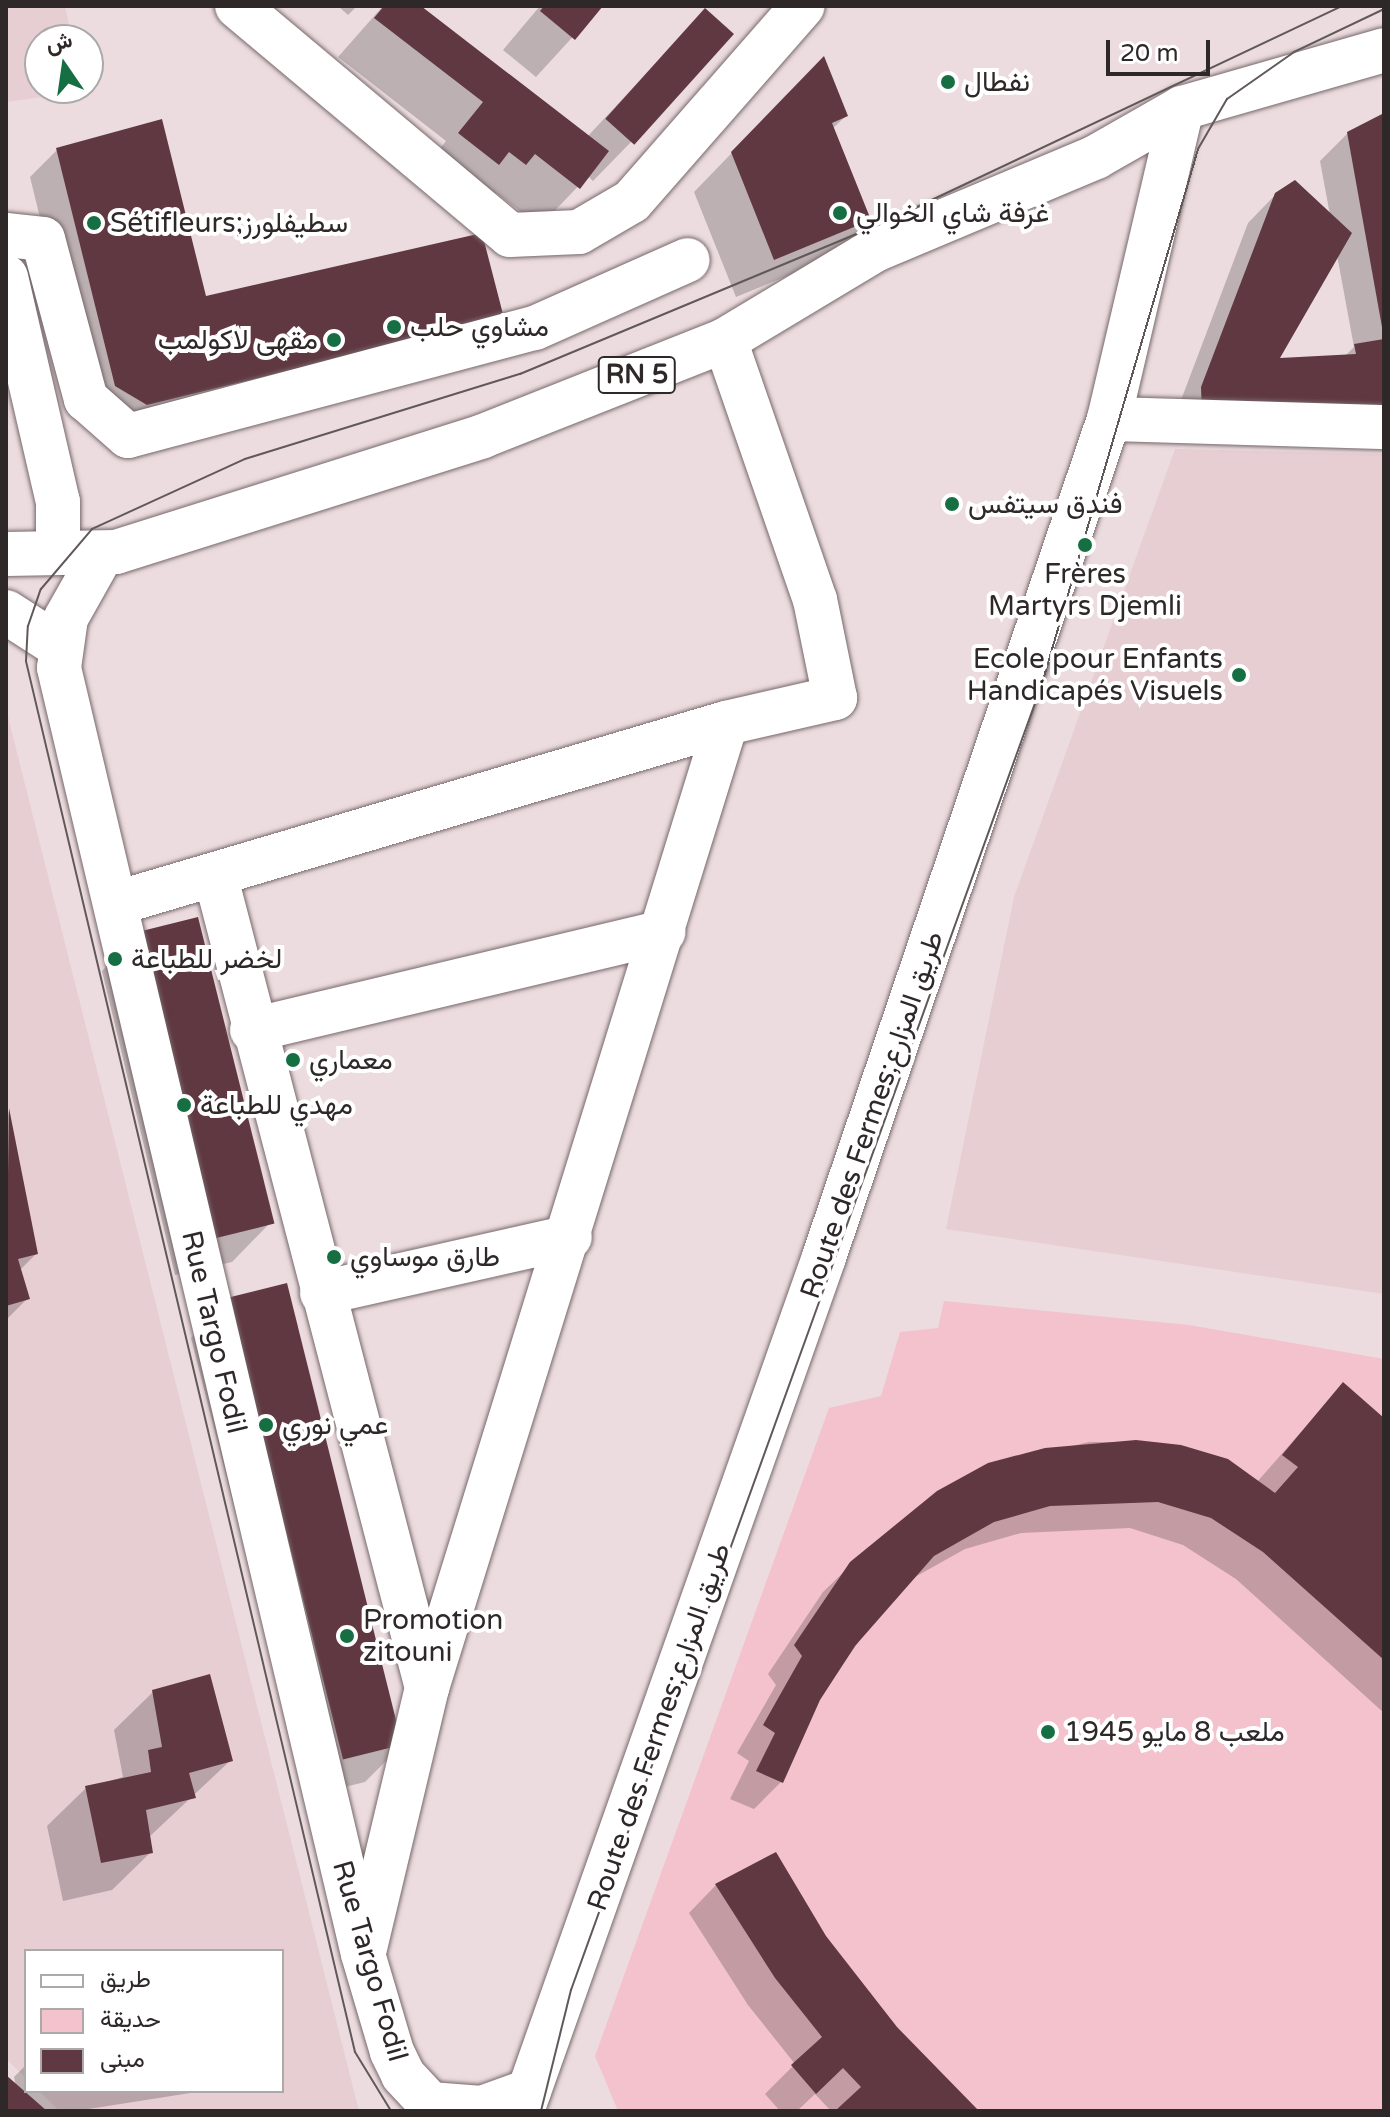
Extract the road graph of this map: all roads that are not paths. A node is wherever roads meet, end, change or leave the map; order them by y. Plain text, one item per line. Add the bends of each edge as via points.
1 (237, 6) edge
2 (803, 6) edge
3 (1384, 50) edge
4 (1182, 108) junction
5 (6, 235) edge
6 (688, 260) dead end
7 (6, 277) edge
8 (725, 340) junction
9 (1109, 419) junction
10 (1384, 427) edge
11 (58, 553) junction
12 (6, 554) edge
13 (102, 554) junction
14 (6, 586) edge
15 (6, 612) edge
16 (59, 646) junction
17 (726, 723) junction
18 (216, 878) junction
19 (117, 903) junction
20 (663, 932) junction
21 (252, 1030) junction
22 (570, 1237) junction
23 (322, 1293) junction
24 (427, 1688) junction
25 (363, 1954) junction
26 (526, 2101) edge
27 (432, 2108) edge

1 - 2 street via 510,235 579,232 632,201
3 - 4 street, RN 5
4 - 8 street, RN 5 via 1096,157 875,250
4 - 9 street, Route des Fermes;طريق المزارع
5 - 6 street via 43,239 86,399 128,436 535,328
7 - 11 street via 58,502
8 - 13 street, RN 5 via 483,436
8 - 17 street via 815,600 835,698
9 - 10 street
9 - 26 street, Route des Fermes;طريق المزارع via 829,1242
11 - 12 street, RN 5
11 - 13 street, RN 5
11 - 14 street
13 - 16 street, Rue Targo Fodil via 76,594
15 - 16 street
16 - 19 street, Rue Targo Fodil via 65,697
17 - 18 street
17 - 20 street
18 - 19 street
18 - 21 street
19 - 25 street, Rue Targo Fodil via 201,1282
20 - 21 street
20 - 22 street
21 - 23 street
22 - 23 street
22 - 24 street
23 - 24 street
24 - 25 street
25 - 27 street, Rue Targo Fodil via 392,2052 403,2075
26 - 27 street, Rue Targo Fodil

